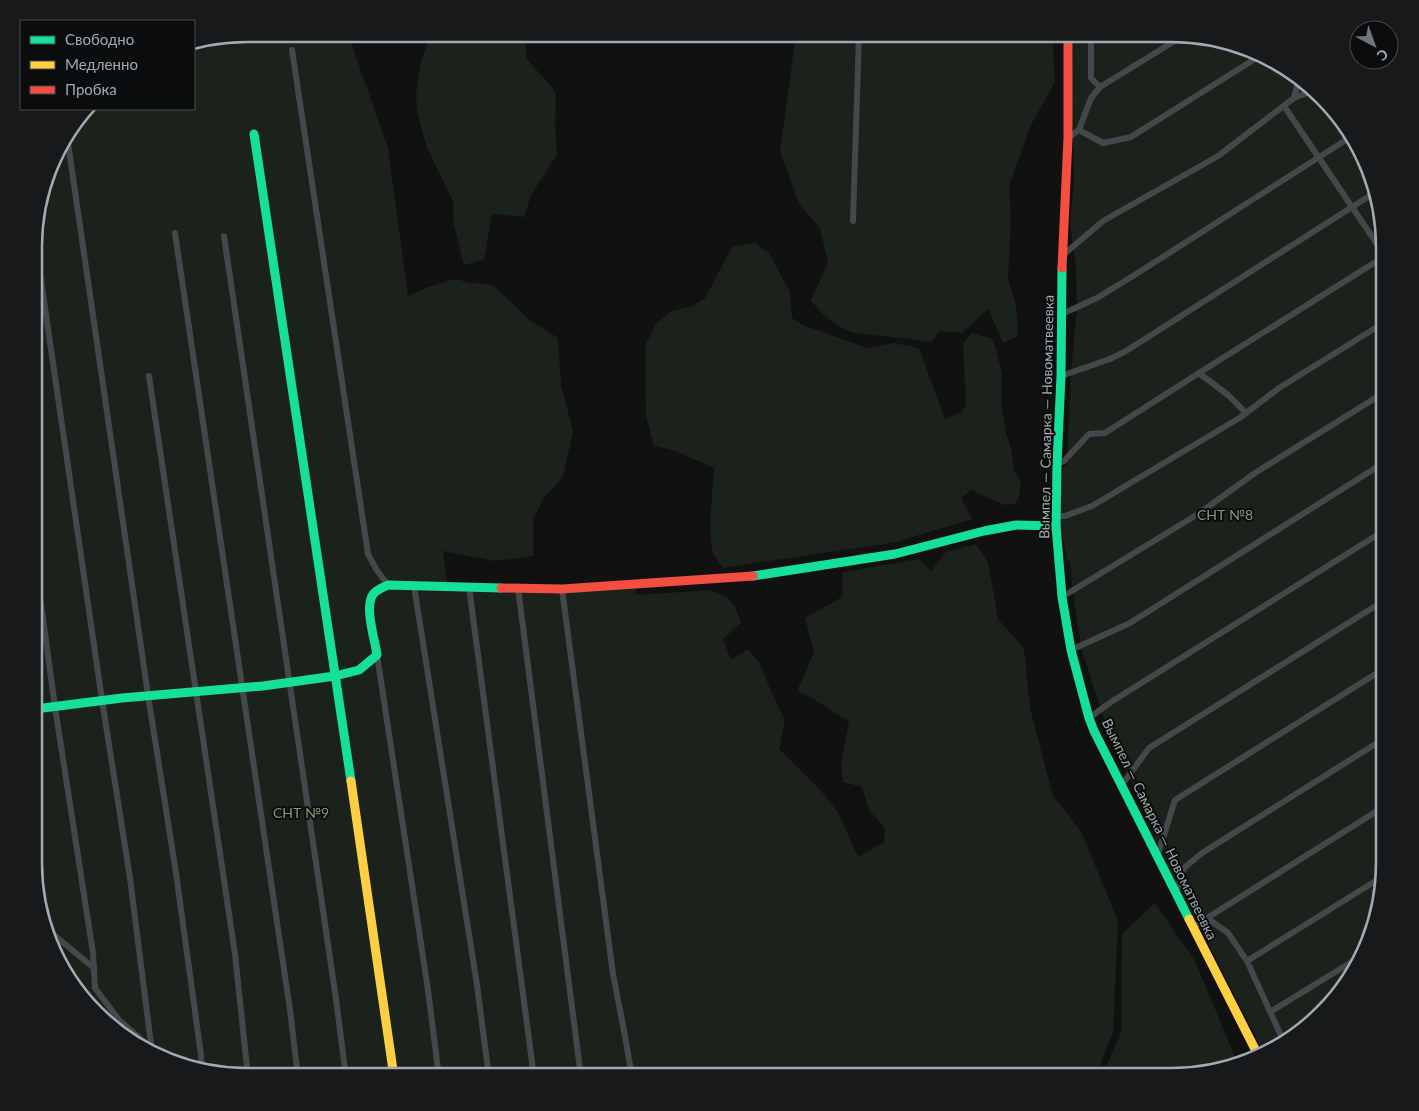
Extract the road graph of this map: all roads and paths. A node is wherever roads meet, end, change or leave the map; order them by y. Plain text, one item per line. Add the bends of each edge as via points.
1 (859, 42) edge
2 (1068, 42) edge
3 (1091, 42) edge
4 (1173, 42) edge
5 (292, 50) dead end
6 (1253, 59) edge
7 (1297, 86) edge
8 (1100, 87) junction
9 (1307, 93) edge
10 (1294, 98) junction
11 (1284, 106) junction
12 (1079, 130) junction
13 (254, 134) dead end
14 (1068, 138) junction
15 (1346, 140) edge
16 (69, 148) edge
17 (1318, 157) junction
18 (1370, 195) edge
19 (1351, 207) junction
20 (853, 221) dead end
21 (175, 233) dead end
22 (224, 236) dead end
23 (1376, 243) edge
24 (1062, 256) junction
25 (1376, 262) edge
26 (42, 287) edge
27 (1062, 314) junction
28 (1376, 328) edge
29 (1199, 372) junction
30 (149, 376) dead end
31 (1061, 376) junction
32 (1376, 398) edge
33 (1246, 413) junction
34 (1057, 464) junction
35 (1376, 468) edge
36 (1057, 516) junction
37 (1056, 526) junction
38 (1376, 536) edge
39 (388, 585) junction
40 (414, 586) junction
41 (469, 587) junction
42 (518, 588) junction
43 (562, 589) junction
44 (1062, 597) junction
45 (1376, 606) edge
46 (42, 611) edge
47 (1071, 650) junction
48 (377, 655) junction
49 (1376, 674) edge
50 (335, 676) junction
51 (289, 683) junction
52 (242, 689) junction
53 (196, 692) junction
54 (148, 695) junction
55 (102, 700) junction
56 (55, 706) junction
57 (42, 708) edge
58 (1089, 718) junction
59 (1376, 744) edge
60 (1121, 786) junction
61 (1376, 812) edge
62 (1157, 857) junction
63 (1376, 881) edge
64 (1176, 894) junction
65 (1207, 918) junction
66 (1193, 928) junction
67 (56, 937) edge
68 (1247, 961) junction
69 (1351, 963) edge
70 (94, 968) junction
71 (1270, 1012) junction
72 (135, 1035) edge
73 (1281, 1036) edge
74 (151, 1044) edge
75 (1256, 1050) edge
76 (202, 1064) edge
77 (247, 1068) edge
78 (297, 1068) edge
79 (345, 1068) edge
80 (393, 1068) edge
81 (439, 1068) edge
82 (488, 1068) edge
83 (533, 1068) edge
84 (580, 1068) edge
85 (630, 1068) edge

1 - 20 street
2 - 14 street, Вымпел — Самарка — Новоматвеевка
3 - 8 street via 1092,78
4 - 8 street
5 - 39 street via 368,554
6 - 12 street via 1131,137 1103,143
7 - 10 street
8 - 12 street via 1091,98
9 - 10 street
10 - 11 street
11 - 17 street
11 - 24 street via 1218,156 1103,221
12 - 14 street
13 - 50 street
14 - 24 street, Вымпел — Самарка — Новоматвеевка
15 - 17 street
16 - 54 street
17 - 19 street
17 - 27 street via 1133,276
18 - 19 street
19 - 23 street
19 - 31 street via 1126,351
21 - 52 street
22 - 51 street
24 - 27 street, Вымпел — Самарка — Новоматвеевка
25 - 29 street
26 - 55 street
27 - 31 street, Вымпел — Самарка — Новоматвеевка
28 - 33 street via 1279,388
29 - 33 street
29 - 34 street via 1105,433 1089,434 1064,461
30 - 53 street
31 - 34 street, Вымпел — Самарка — Новоматвеевка
32 - 44 street via 1255,473 1198,514
33 - 36 street via 1092,506
34 - 36 street, Вымпел — Самарка — Новоматвеевка
35 - 47 street via 1130,623
36 - 37 street, Вымпел — Самарка — Новоматвеевка
37 - 43 street via 1016,525 894,554 750,577
37 - 44 street, Вымпел — Самарка — Новоматвеевка
38 - 58 street
39 - 40 street
39 - 48 street via 376,591 370,608
40 - 41 street
40 - 82 street
41 - 42 street
41 - 83 street
42 - 43 street
42 - 84 street
43 - 85 street via 613,974
44 - 47 street, Вымпел — Самарка — Новоматвеевка
45 - 60 street via 1149,748
46 - 56 street
47 - 58 street, Вымпел — Самарка — Новоматвеевка
48 - 50 street via 359,670
48 - 81 street
49 - 62 street via 1175,800
50 - 51 street
50 - 80 street
51 - 52 street
51 - 79 street
52 - 53 street
52 - 78 street
53 - 54 street
53 - 77 street via 235,954
54 - 55 street
54 - 76 street
55 - 56 street
55 - 74 street via 130,878
56 - 57 street
56 - 70 street
58 - 60 street, Вымпел — Самарка — Новоматвеевка
59 - 64 street via 1202,853 1184,868
60 - 62 street, Вымпел — Самарка — Новоматвеевка
61 - 65 street
62 - 64 street, Вымпел — Самарка — Новоматвеевка
63 - 68 street
64 - 66 street, Вымпел — Самарка — Новоматвеевка
65 - 66 street
65 - 68 street via 1228,933
66 - 75 street, Вымпел — Самарка — Новоматвеевка
67 - 70 street
68 - 71 street
69 - 71 street
70 - 72 street via 95,988 119,1020
71 - 73 street

